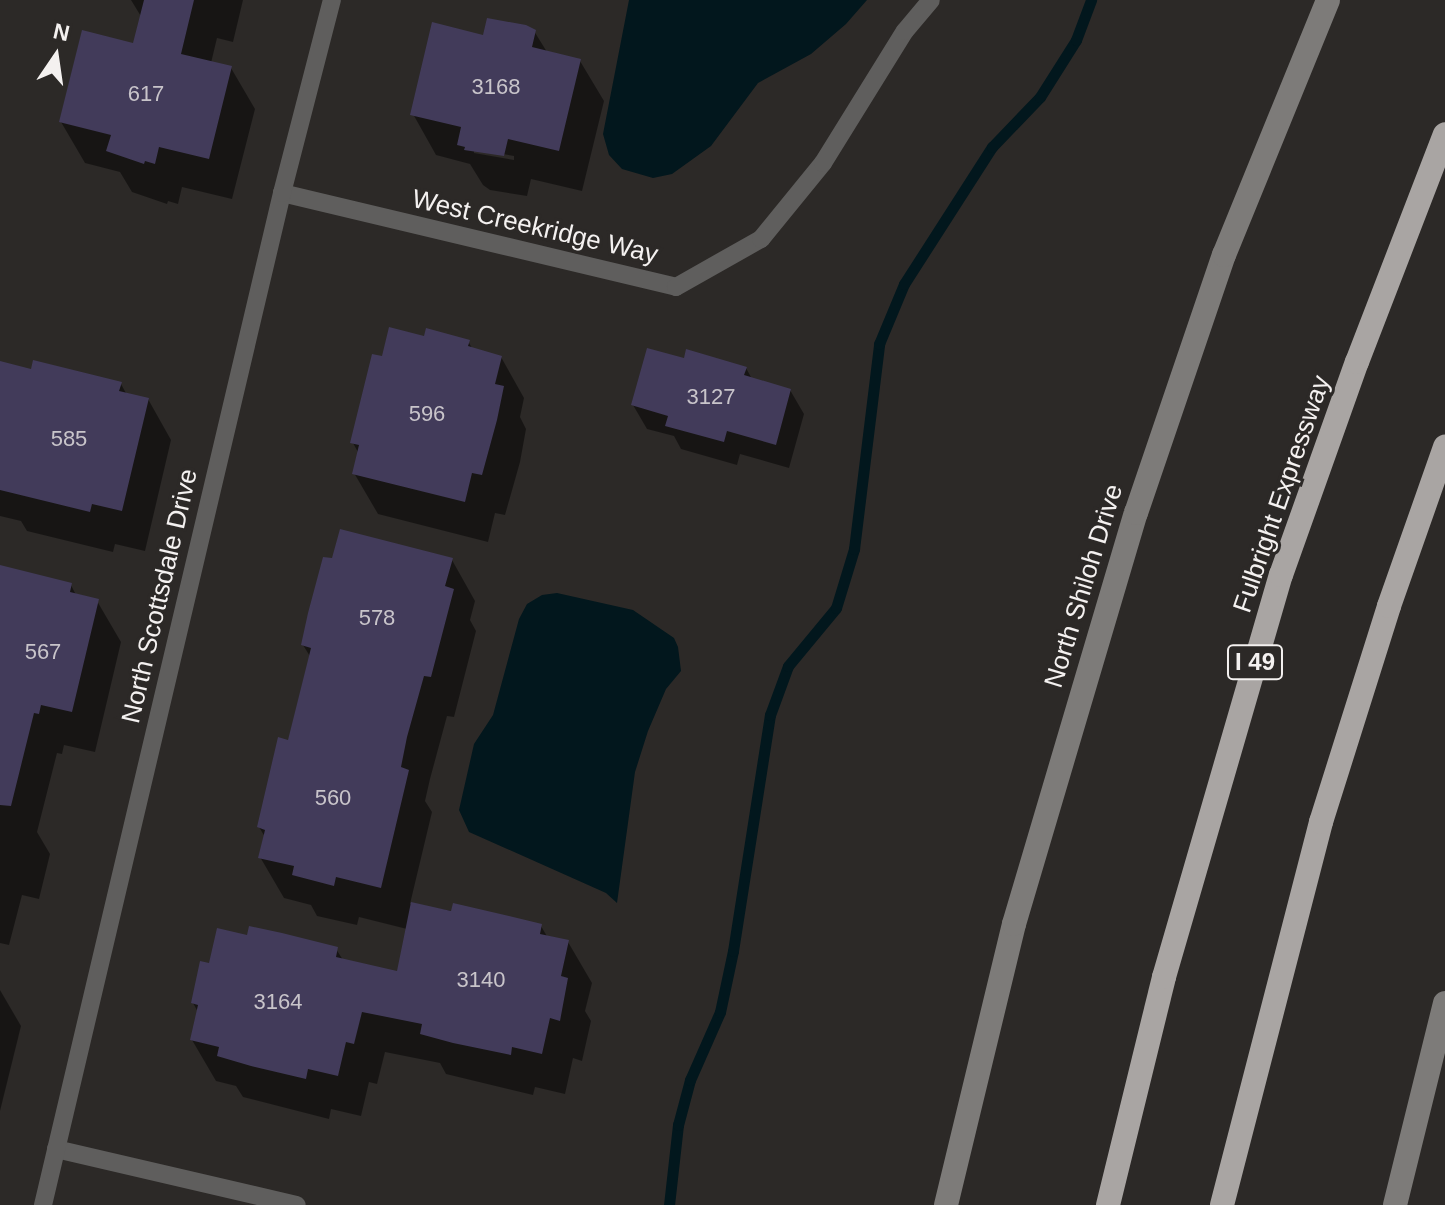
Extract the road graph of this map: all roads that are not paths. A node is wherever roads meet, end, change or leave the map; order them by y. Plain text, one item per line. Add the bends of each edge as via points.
1 (332, 0) edge
2 (931, 0) edge
3 (1328, 0) edge
4 (1445, 134) edge
5 (282, 193) junction
6 (1445, 447) edge
7 (1445, 1003) edge
8 (56, 1149) junction
9 (43, 1205) edge
10 (297, 1205) edge
11 (946, 1205) edge
12 (1108, 1205) edge
13 (1222, 1205) edge
14 (1395, 1205) edge

1 - 5 lane, North Scottsdale Drive
2 - 5 lane, West Creekridge Way via 905,31 823,163 761,239 676,287
3 - 11 main road, North Shiloh Drive via 1224,255 1136,513 1018,909
4 - 12 highway, Fulbright Expressway / I 49 via 1281,575 1172,947
5 - 8 lane, North Scottsdale Drive
6 - 13 highway via 1321,822
7 - 14 main road
8 - 9 lane, North Scottsdale Drive
8 - 10 lane

